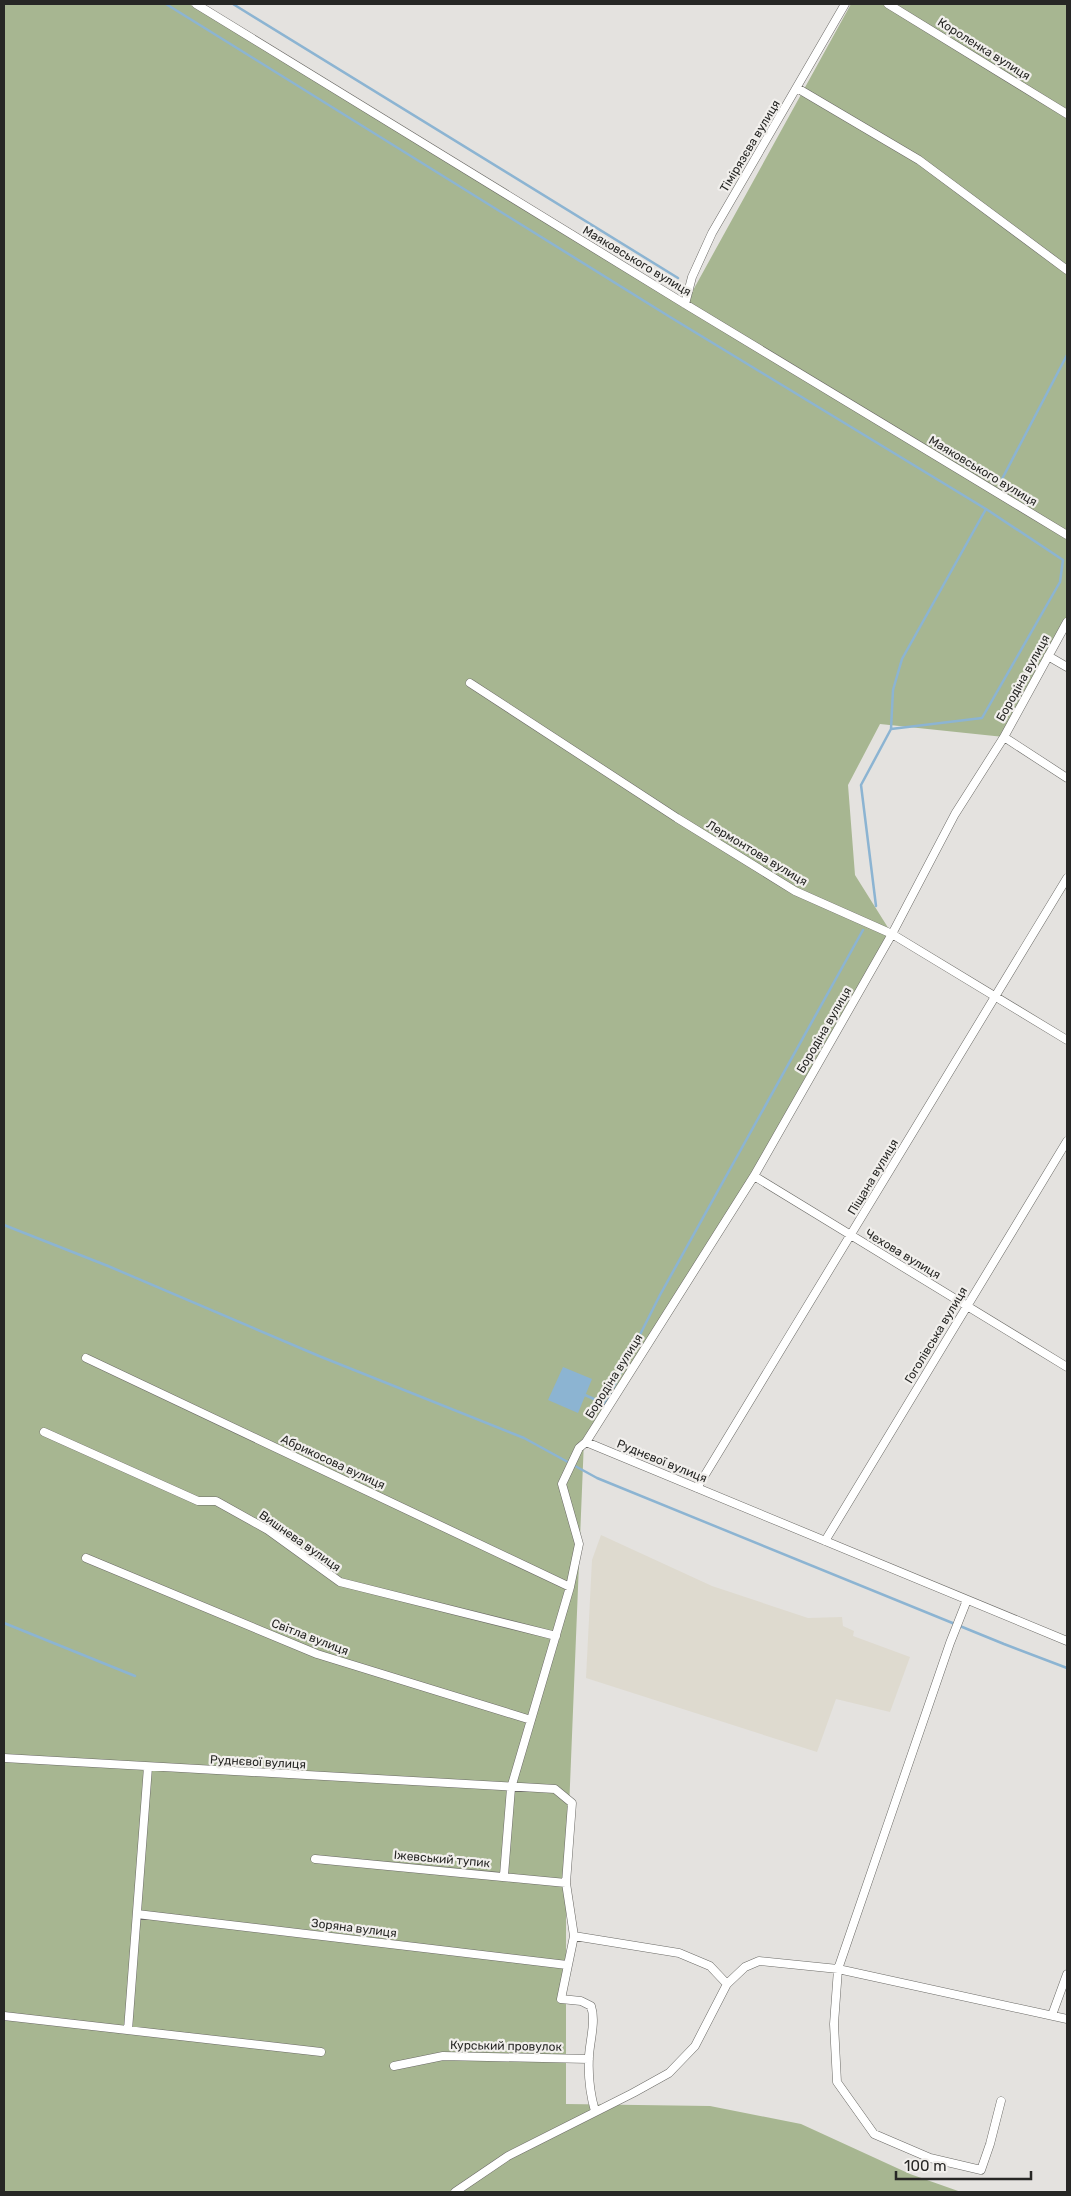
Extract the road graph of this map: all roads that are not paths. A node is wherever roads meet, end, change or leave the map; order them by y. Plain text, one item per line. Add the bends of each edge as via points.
1 (196, 4) edge
2 (845, 4) edge
3 (888, 4) edge
4 (798, 88) junction
5 (1067, 114) edge
6 (1067, 270) edge
7 (685, 304) junction
8 (1067, 535) edge
9 (1067, 622) edge
10 (1048, 656) junction
11 (1067, 667) edge
12 (470, 683) dead end
13 (1004, 737) junction
14 (1067, 778) edge
15 (1067, 878) edge
16 (892, 934) junction
17 (996, 997) junction
18 (1067, 1040) edge
19 (1067, 1141) edge
20 (754, 1176) junction
21 (851, 1235) junction
22 (967, 1306) junction
23 (86, 1358) dead end
24 (1067, 1366) edge
25 (44, 1432) dead end
26 (586, 1442) junction
27 (697, 1488) junction
28 (825, 1541) junction
29 (86, 1558) dead end
30 (570, 1587) junction
31 (967, 1600) junction
32 (556, 1636) junction
33 (1067, 1641) edge
34 (532, 1720) junction
35 (4, 1758) edge
36 (148, 1766) junction
37 (511, 1788) junction
38 (315, 1859) dead end
39 (504, 1876) junction
40 (566, 1883) junction
41 (137, 1914) junction
42 (574, 1936) junction
43 (567, 1965) junction
44 (838, 1969) junction
45 (1067, 1974) edge
46 (728, 1984) junction
47 (1052, 2015) junction
48 (4, 2016) edge
49 (1067, 2019) edge
50 (128, 2030) junction
51 (321, 2052) dead end
52 (589, 2059) junction
53 (394, 2066) dead end
54 (1001, 2101) dead end
55 (595, 2111) junction
56 (455, 2192) edge

1 - 7 street, Маяковського вулиця
2 - 4 street, Тімірязєва вулиця
3 - 5 street, Короленка вулиця
4 - 6 street via 919,160
4 - 7 street, Тімірязєва вулиця via 712,233 692,277
7 - 8 street, Маяковського вулиця
9 - 10 street, Бородіна вулиця
10 - 11 street
10 - 13 street, Бородіна вулиця
12 - 16 street, Лермонтова вулиця via 795,891
13 - 14 street
13 - 16 street, Бородіна вулиця via 955,814
15 - 17 street, Піщана вулиця
16 - 17 street, Лермонтова вулиця
16 - 20 street, Бородіна вулиця
17 - 18 street, Лермонтова вулиця
17 - 21 street, Піщана вулиця
19 - 22 street, Гоголівська вулиця
20 - 21 street, Чехова вулиця
20 - 26 street, Бородіна вулиця
21 - 22 street, Чехова вулиця
21 - 27 street, Піщана вулиця
22 - 24 street, Чехова вулиця
22 - 28 street, Гоголівська вулиця
23 - 30 street, Абрикосова вулиця
25 - 32 street, Вишнева вулиця via 198,1501 216,1501 268,1530 340,1582
26 - 27 street, Руднєвої вулиця
26 - 30 street via 578,1448 562,1484 579,1544
27 - 28 street, Руднєвої вулиця
28 - 31 street, Руднєвої вулиця
29 - 34 street, Світла вулиця via 317,1654
30 - 32 street
31 - 33 street, Руднєвої вулиця
31 - 44 street
32 - 34 street
34 - 37 street
35 - 36 street, Руднєвої вулиця
36 - 37 street, Руднєвої вулиця
36 - 41 street
37 - 39 street
37 - 40 street, Руднєвої вулиця via 555,1789 572,1802
38 - 39 street, Іжевський тупик
39 - 40 street, Іжевський тупик
40 - 42 street, Руднєвої вулиця
41 - 43 street, Зоряна вулиця
41 - 50 street
42 - 43 street, Руднєвої вулиця
42 - 46 street via 679,1953 710,1966
43 - 52 street, Руднєвої вулиця via 561,1999 581,2001 590,2006 594,2014
44 - 46 street via 759,1961 745,1967
44 - 47 street
44 - 54 street via 834,2024 837,2082 874,2134 930,2158 981,2170
45 - 47 street
46 - 55 street via 695,2046 669,2073
47 - 49 street
48 - 50 street
50 - 51 street
52 - 53 street, Курський провулок via 443,2056
52 - 55 street, Руднєвої вулиця via 591,2099
55 - 56 street via 508,2156

